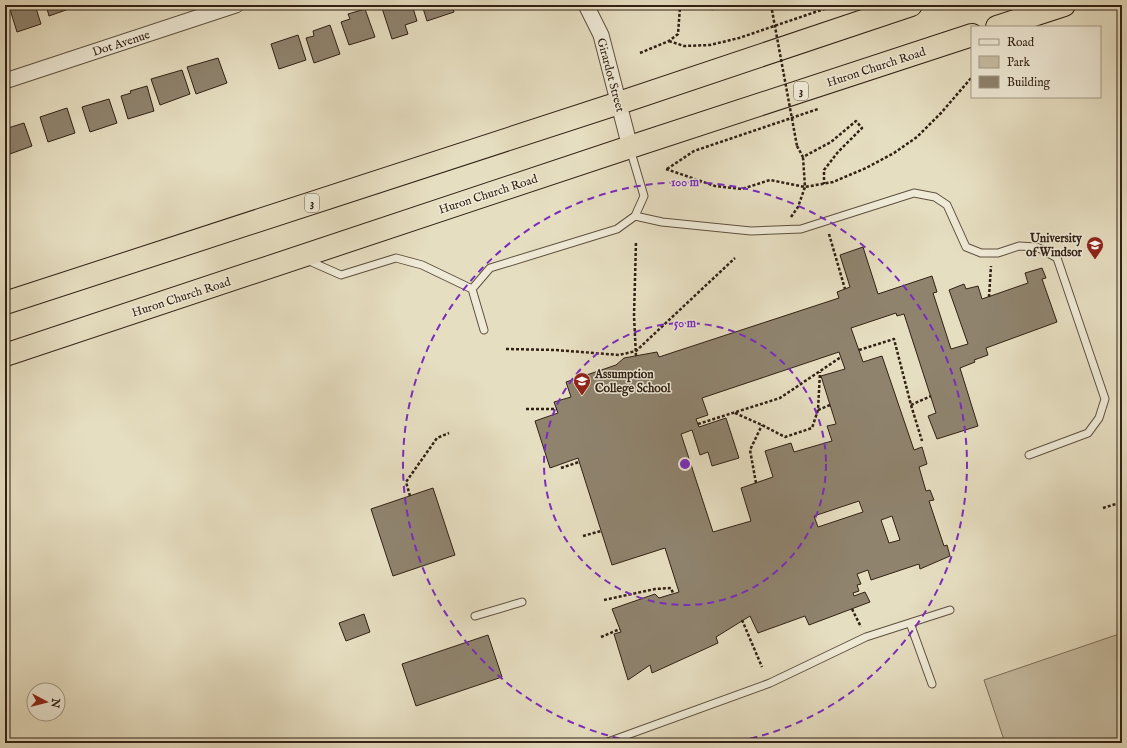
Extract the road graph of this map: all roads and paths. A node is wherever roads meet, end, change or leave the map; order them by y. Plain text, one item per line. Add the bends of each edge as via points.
1 (236, 5) edge
2 (586, 5) edge
3 (715, 5) edge
4 (771, 5) edge
5 (836, 5) edge
6 (911, 5) edge
7 (1064, 5) edge
8 (1000, 26) edge
9 (971, 35) edge
10 (669, 41) junction
11 (640, 53) dead end
12 (971, 78) edge
13 (5, 81) edge
14 (619, 103) junction
15 (822, 108) dead end
16 (630, 147) junction
17 (803, 157) junction
18 (824, 184) junction
19 (805, 187) junction
20 (635, 216) junction
21 (788, 220) dead end
22 (828, 231) dead end
23 (636, 242) dead end
24 (300, 257) junction
25 (735, 258) dead end
26 (991, 264) dead end
27 (472, 289) junction
28 (845, 289) dead end
29 (989, 297) dead end
30 (5, 303) edge
31 (484, 330) dead end
32 (506, 348) dead end
33 (859, 350) dead end
34 (636, 352) junction
35 (5, 355) edge
36 (636, 356) dead end
37 (841, 357) dead end
38 (820, 372) junction
39 (931, 396) dead end
40 (911, 405) junction
41 (830, 406) dead end
42 (526, 409) dead end
43 (556, 409) dead end
44 (818, 410) junction
45 (734, 412) junction
46 (698, 424) dead end
47 (762, 425) junction
48 (449, 433) dead end
49 (922, 441) dead end
50 (1029, 456) dead end
51 (579, 462) dead end
52 (561, 468) dead end
53 (756, 483) dead end
54 (410, 496) dead end
55 (1122, 502) edge
56 (1103, 508) dead end
57 (601, 531) dead end
58 (584, 536) dead end
59 (673, 594) dead end
60 (604, 600) dead end
61 (522, 602) dead end
62 (852, 609) dead end
63 (950, 610) dead end
64 (475, 616) dead end
65 (742, 620) dead end
66 (910, 623) junction
67 (861, 627) dead end
68 (620, 629) dead end
69 (601, 637) dead end
70 (762, 666) dead end
71 (932, 684) dead end
72 (605, 743) edge

1 - 13 street, Dot Avenue
2 - 14 street, Girardot Street via 601,35
3 - 10 path via 714,9 680,7 678,34
4 - 17 path, bridge via 797,146
5 - 10 path via 739,38 710,45 684,46
6 - 14 highway, 3
7 - 8 highway
9 - 16 highway, Huron Church Road / 3
10 - 11 path
12 - 18 path via 941,113 894,153 866,168
14 - 16 street, Girardot Street
14 - 30 highway, 3
15 - 19 path via 694,151 666,169 722,187 742,189 770,180
16 - 20 lane via 644,196
16 - 24 highway, Huron Church Road / 3
17 - 18 path via 831,142 856,121 862,128 824,170
17 - 19 path
18 - 19 path
19 - 21 path via 798,207
20 - 27 lane via 617,229 490,268
20 - 50 lane via 662,222 751,231 801,229 914,193 935,197 947,205 966,247 981,253 998,253 1018,246 1037,247 1058,258 1104,399 1099,418 1088,433
22 - 28 path
23 - 34 path
24 - 27 lane via 341,275 396,258 422,265
24 - 35 highway, Huron Church Road / 3
25 - 34 path
26 - 29 path
27 - 31 lane
32 - 34 path via 619,355
33 - 40 path via 894,339
34 - 36 path
37 - 38 path
38 - 44 path
38 - 45 path via 780,398
39 - 40 path
40 - 49 path
41 - 44 path
42 - 43 path
44 - 47 path via 812,428 786,437
45 - 46 path
45 - 47 path
47 - 53 path via 750,450
48 - 54 path via 437,438 406,482
51 - 52 path
55 - 56 path
57 - 58 path
59 - 60 path via 671,588 655,589
61 - 64 lane
62 - 67 path
63 - 66 lane
65 - 70 path
66 - 71 lane
66 - 72 lane via 866,637 770,683
68 - 69 path

